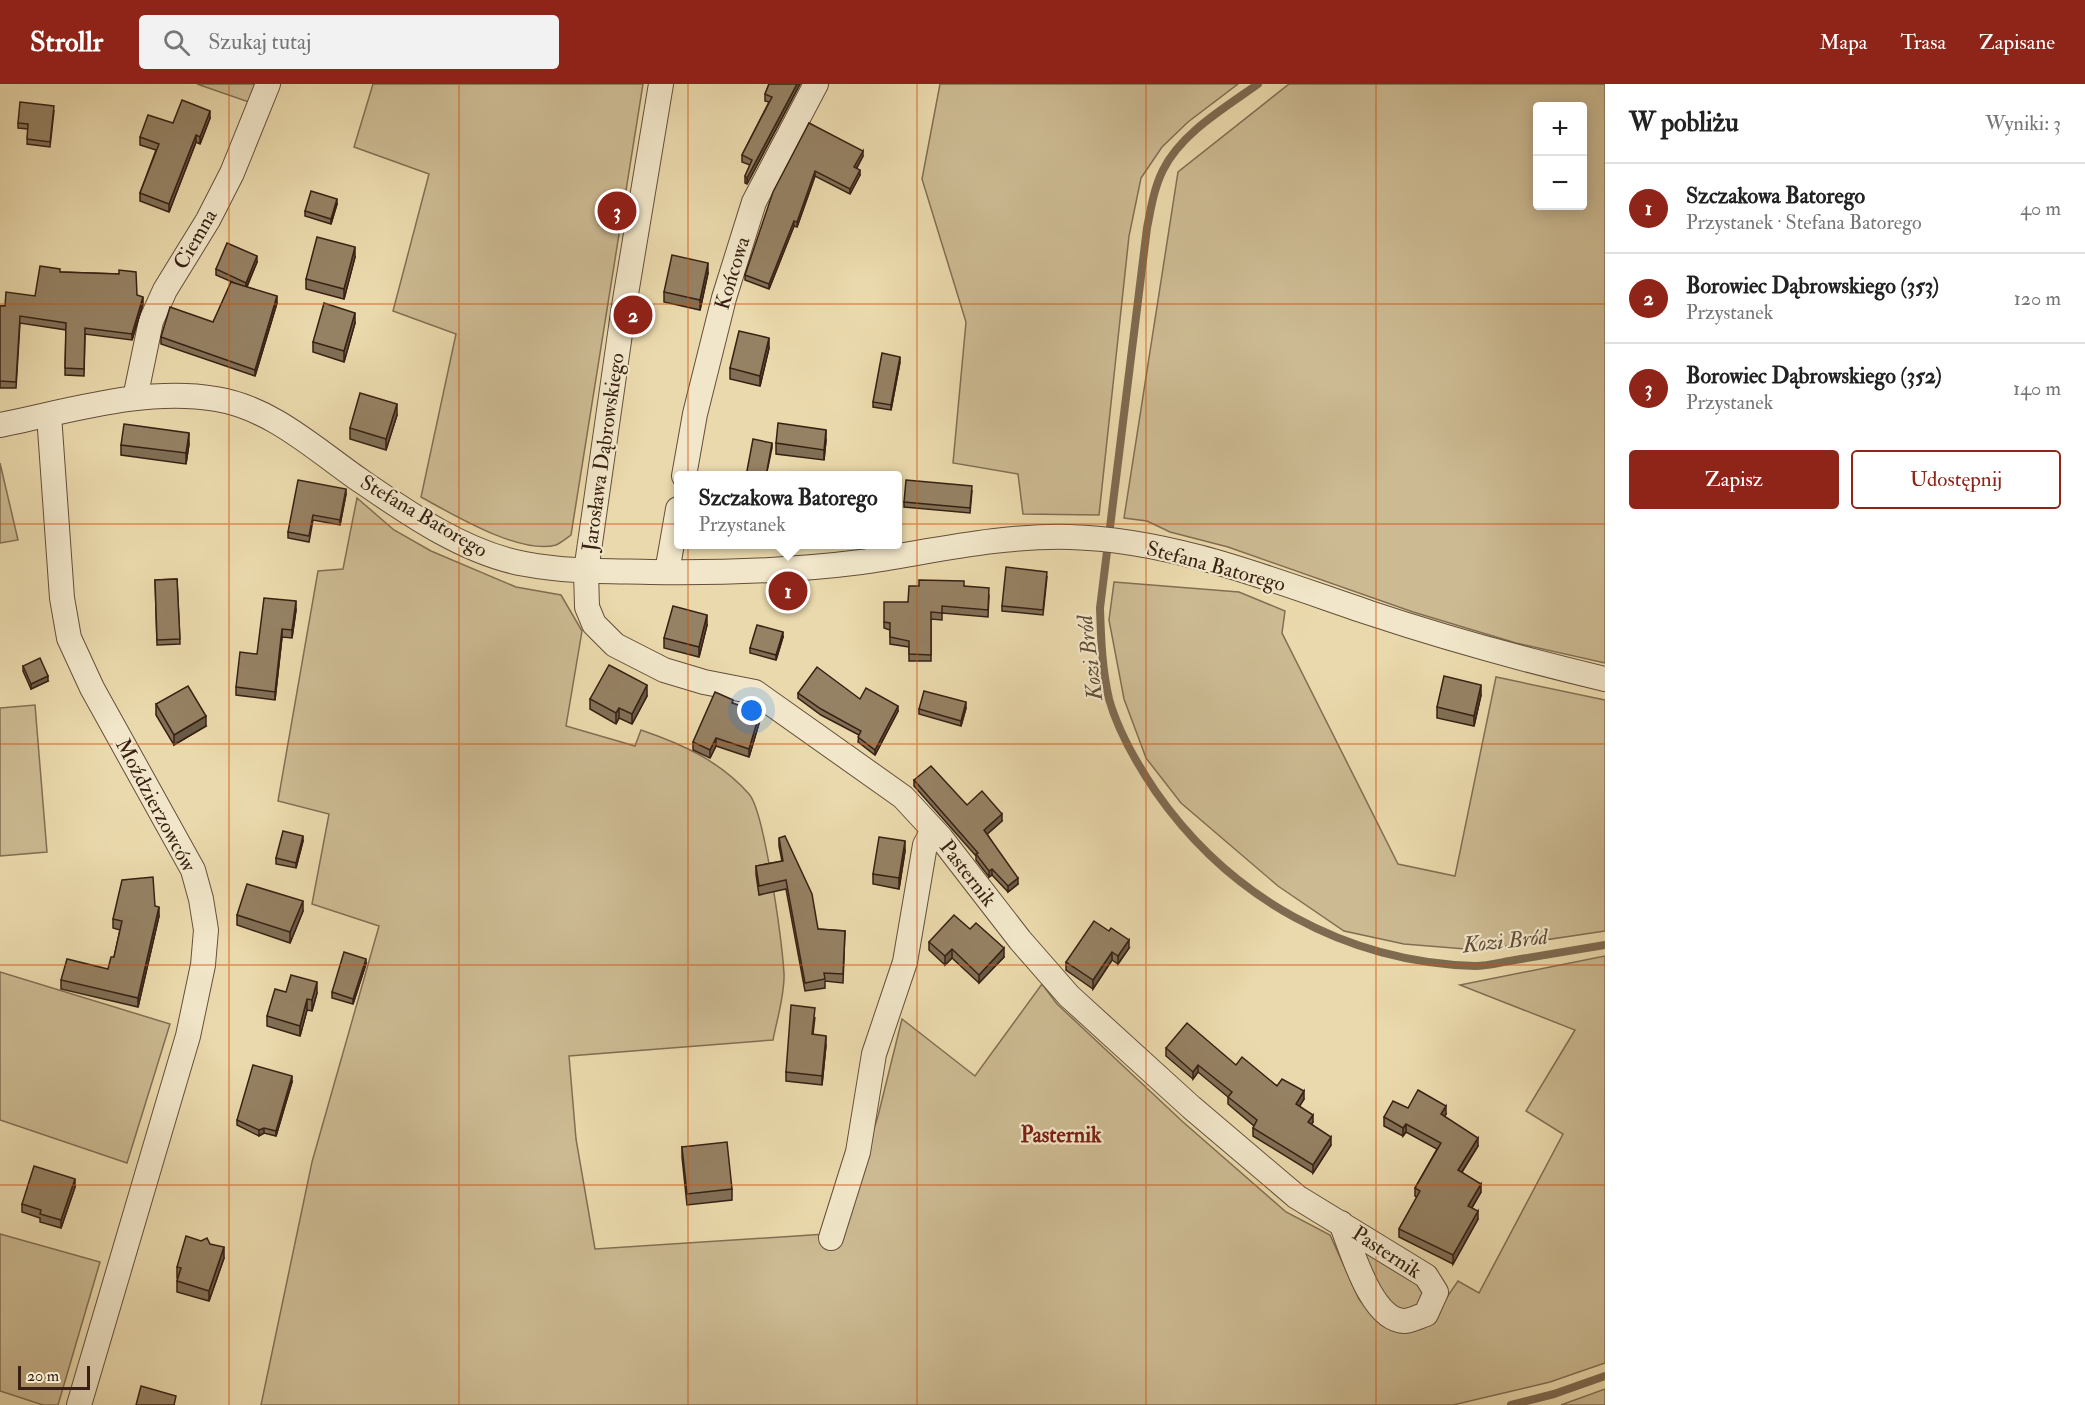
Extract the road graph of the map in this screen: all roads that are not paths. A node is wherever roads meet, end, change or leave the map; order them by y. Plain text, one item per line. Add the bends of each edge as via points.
1 (268, 84) edge
2 (661, 84) edge
3 (816, 84) edge
4 (135, 398) junction
5 (49, 415) junction
6 (0, 425) edge
7 (685, 471) edge
8 (674, 532) edge
9 (586, 571) junction
10 (667, 572) junction
11 (1605, 679) edge
12 (933, 830) junction
13 (1341, 1223) dead end
14 (831, 1238) dead end
15 (80, 1405) edge

1 - 4 street, Ciemna via 232,173 151,321
2 - 9 street, Jarosława Dąbrowskiego via 625,296
3 - 7 street, Końcowa via 754,202 724,298
4 - 5 street, Stefana Batorego
4 - 9 street, Stefana Batorego via 190,397 232,402 303,437 361,481 468,544 525,564
5 - 6 street, Stefana Batorego
5 - 15 street, Moździerzowców via 62,598 69,638 92,688 193,870 206,930 198,996 188,1036
8 - 10 street
9 - 10 street, Stefana Batorego
9 - 12 street, Pasternik via 587,607 594,624 615,645 664,670 754,692 903,797
10 - 11 street, Stefana Batorego via 741,573 805,568 1010,539 1071,537 1138,544 1199,556 1449,639
12 - 13 street, Pasternik via 1069,996 1297,1197
12 - 14 street via 925,845 905,962 874,1054 858,1152

